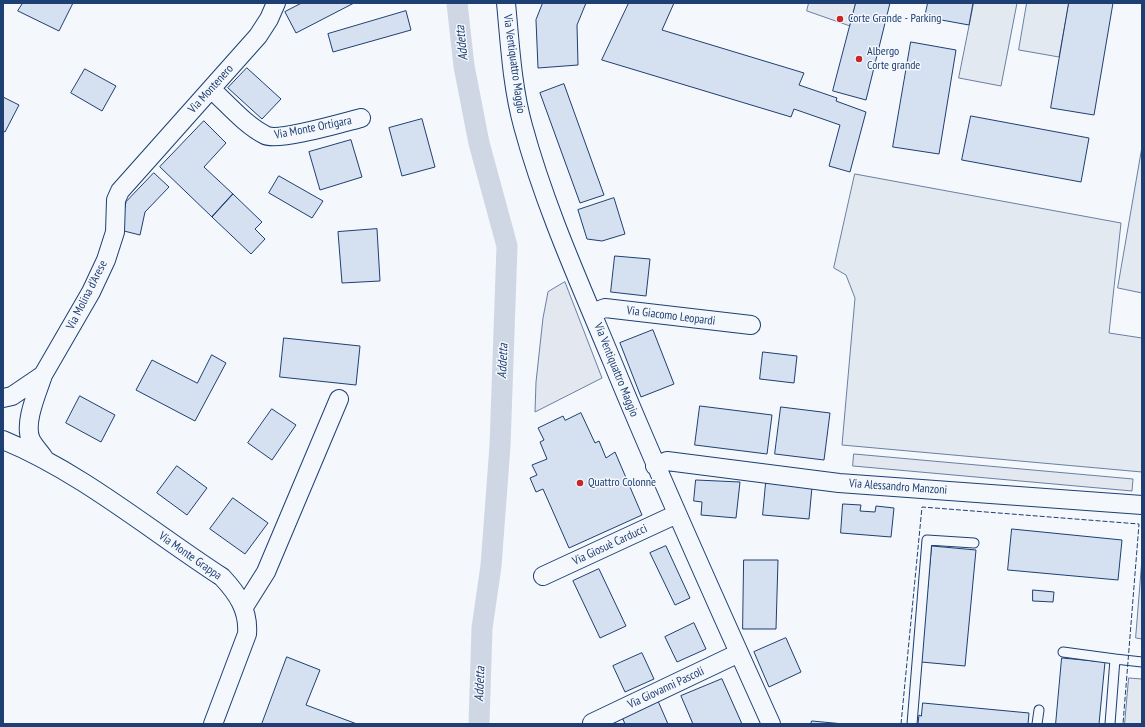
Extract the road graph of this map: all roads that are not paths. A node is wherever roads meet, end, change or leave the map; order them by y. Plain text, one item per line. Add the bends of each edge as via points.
1 (276, 3) edge
2 (506, 3) edge
3 (211, 89) junction
4 (362, 118) dead end
5 (138, 171) joint
6 (592, 313) junction
7 (751, 325) dead end
8 (43, 375) junction
9 (3, 398) edge
10 (339, 399) dead end
11 (3, 440) edge
12 (45, 459) junction
13 (655, 466) junction
14 (1142, 505) edge
15 (677, 514) junction
16 (974, 543) dead end
17 (543, 576) dead end
18 (244, 607) junction
19 (1063, 652) dead end
20 (739, 653) junction
21 (1115, 659) junction
22 (1142, 662) edge
23 (1039, 710) dead end
24 (592, 723) dead end
25 (213, 724) edge
26 (770, 724) edge
27 (912, 724) edge
28 (1037, 724) edge
29 (1110, 724) edge

1 - 3 street, Via Montenero via 258,36
2 - 6 street, Via Ventiquattro Maggio via 512,69 522,124 540,182
3 - 4 street, Via Monte Ortigara via 266,136 280,137
3 - 5 street, Via Montenero
5 - 8 street, Via Molina d'Arese via 120,191 116,200 115,232 94,286
6 - 7 street, Via Giacomo Leopardi via 605,308
6 - 13 street, Via Ventiquattro Maggio
8 - 9 street, Via Molina d'Arese via 12,396
8 - 12 street via 29,424 31,439
10 - 18 street via 266,572
11 - 12 street
12 - 18 street, Via Monte Grappa via 222,577 236,592
13 - 14 street, Via Alessandro Manzoni via 667,461 839,483
13 - 15 street, Via Ventiquattro Maggio
15 - 17 street, Via Giosuè Carducci
15 - 20 street, Via Ventiquattro Maggio
16 - 27 lane via 927,540
18 - 25 street, Via Monte Grappa via 248,622 247,634
19 - 21 lane
20 - 24 street, Via Giovanni Pascoli
20 - 26 street, Via Ventiquattro Maggio
21 - 22 lane
21 - 29 lane
23 - 28 lane

